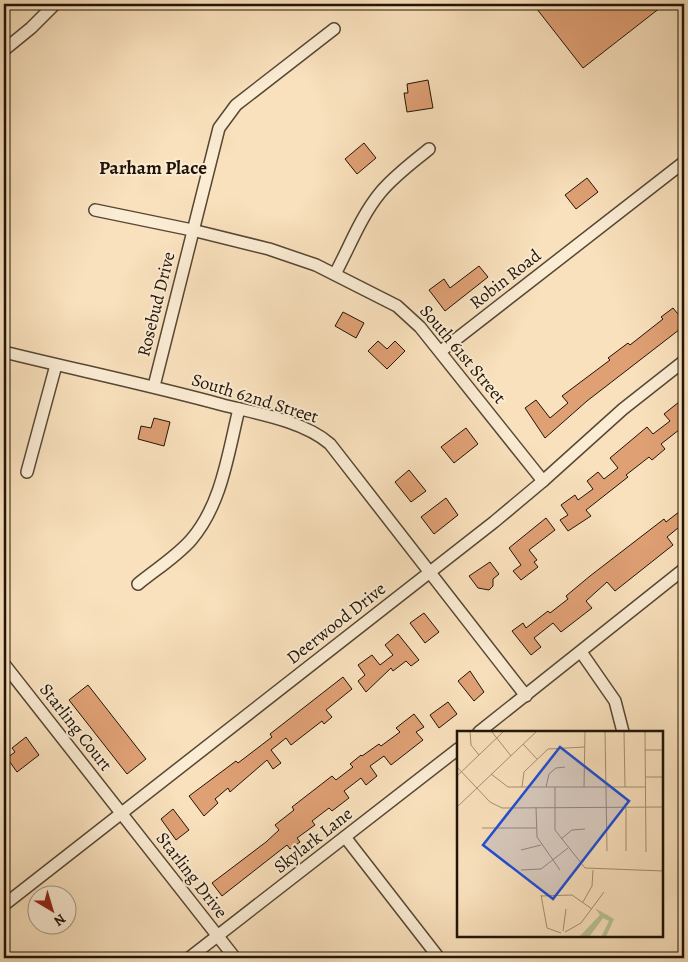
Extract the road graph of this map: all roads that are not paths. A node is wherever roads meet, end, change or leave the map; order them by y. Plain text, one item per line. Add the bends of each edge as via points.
1 (56, 4) edge
2 (334, 28) dead end
3 (4, 50) edge
4 (429, 149) dead end
5 (684, 162) edge
6 (95, 210) dead end
7 (192, 230) junction
8 (335, 274) junction
9 (441, 351) junction
10 (4, 352) edge
11 (684, 361) edge
12 (56, 365) junction
13 (154, 386) junction
14 (239, 409) junction
15 (28, 472) dead end
16 (543, 481) junction
17 (684, 569) edge
18 (429, 572) junction
19 (138, 584) dead end
20 (581, 652) junction
21 (4, 664) edge
22 (526, 696) junction
23 (480, 731) edge
24 (623, 731) edge
25 (457, 749) edge
26 (122, 813) junction
27 (344, 837) junction
28 (4, 905) edge
29 (218, 936) junction
30 (189, 958) edge
31 (235, 958) edge
32 (439, 958) edge

1 - 3 street
2 - 7 street, Rosebud Drive via 225,117 214,139
4 - 8 street via 379,194
5 - 9 street, Robin Road
6 - 7 street, South 61st Street
7 - 8 street, South 61st Street via 269,249
7 - 13 street, Rosebud Drive
8 - 9 street, South 61st Street via 397,306
9 - 16 street, South 61st Street
10 - 12 street, South 62nd Street
11 - 16 street, Deerwood Drive via 623,409
12 - 13 street, South 62nd Street
12 - 15 street
13 - 14 street, South 62nd Street
14 - 18 street, South 62nd Street via 302,427 322,438
14 - 19 street via 218,494 210,512 190,541
16 - 18 street, Deerwood Drive
17 - 20 street
18 - 22 street, South 62nd Street
18 - 26 street, Deerwood Drive
20 - 22 street
20 - 24 street via 615,701
21 - 26 street, Starling Court
22 - 23 street
25 - 27 street, Skylark Lane
26 - 28 street, Deerwood Drive
26 - 29 street, Starling Drive
27 - 29 street, Skylark Lane
27 - 32 street
29 - 30 street, Skylark Lane
29 - 31 street, Starling Drive

